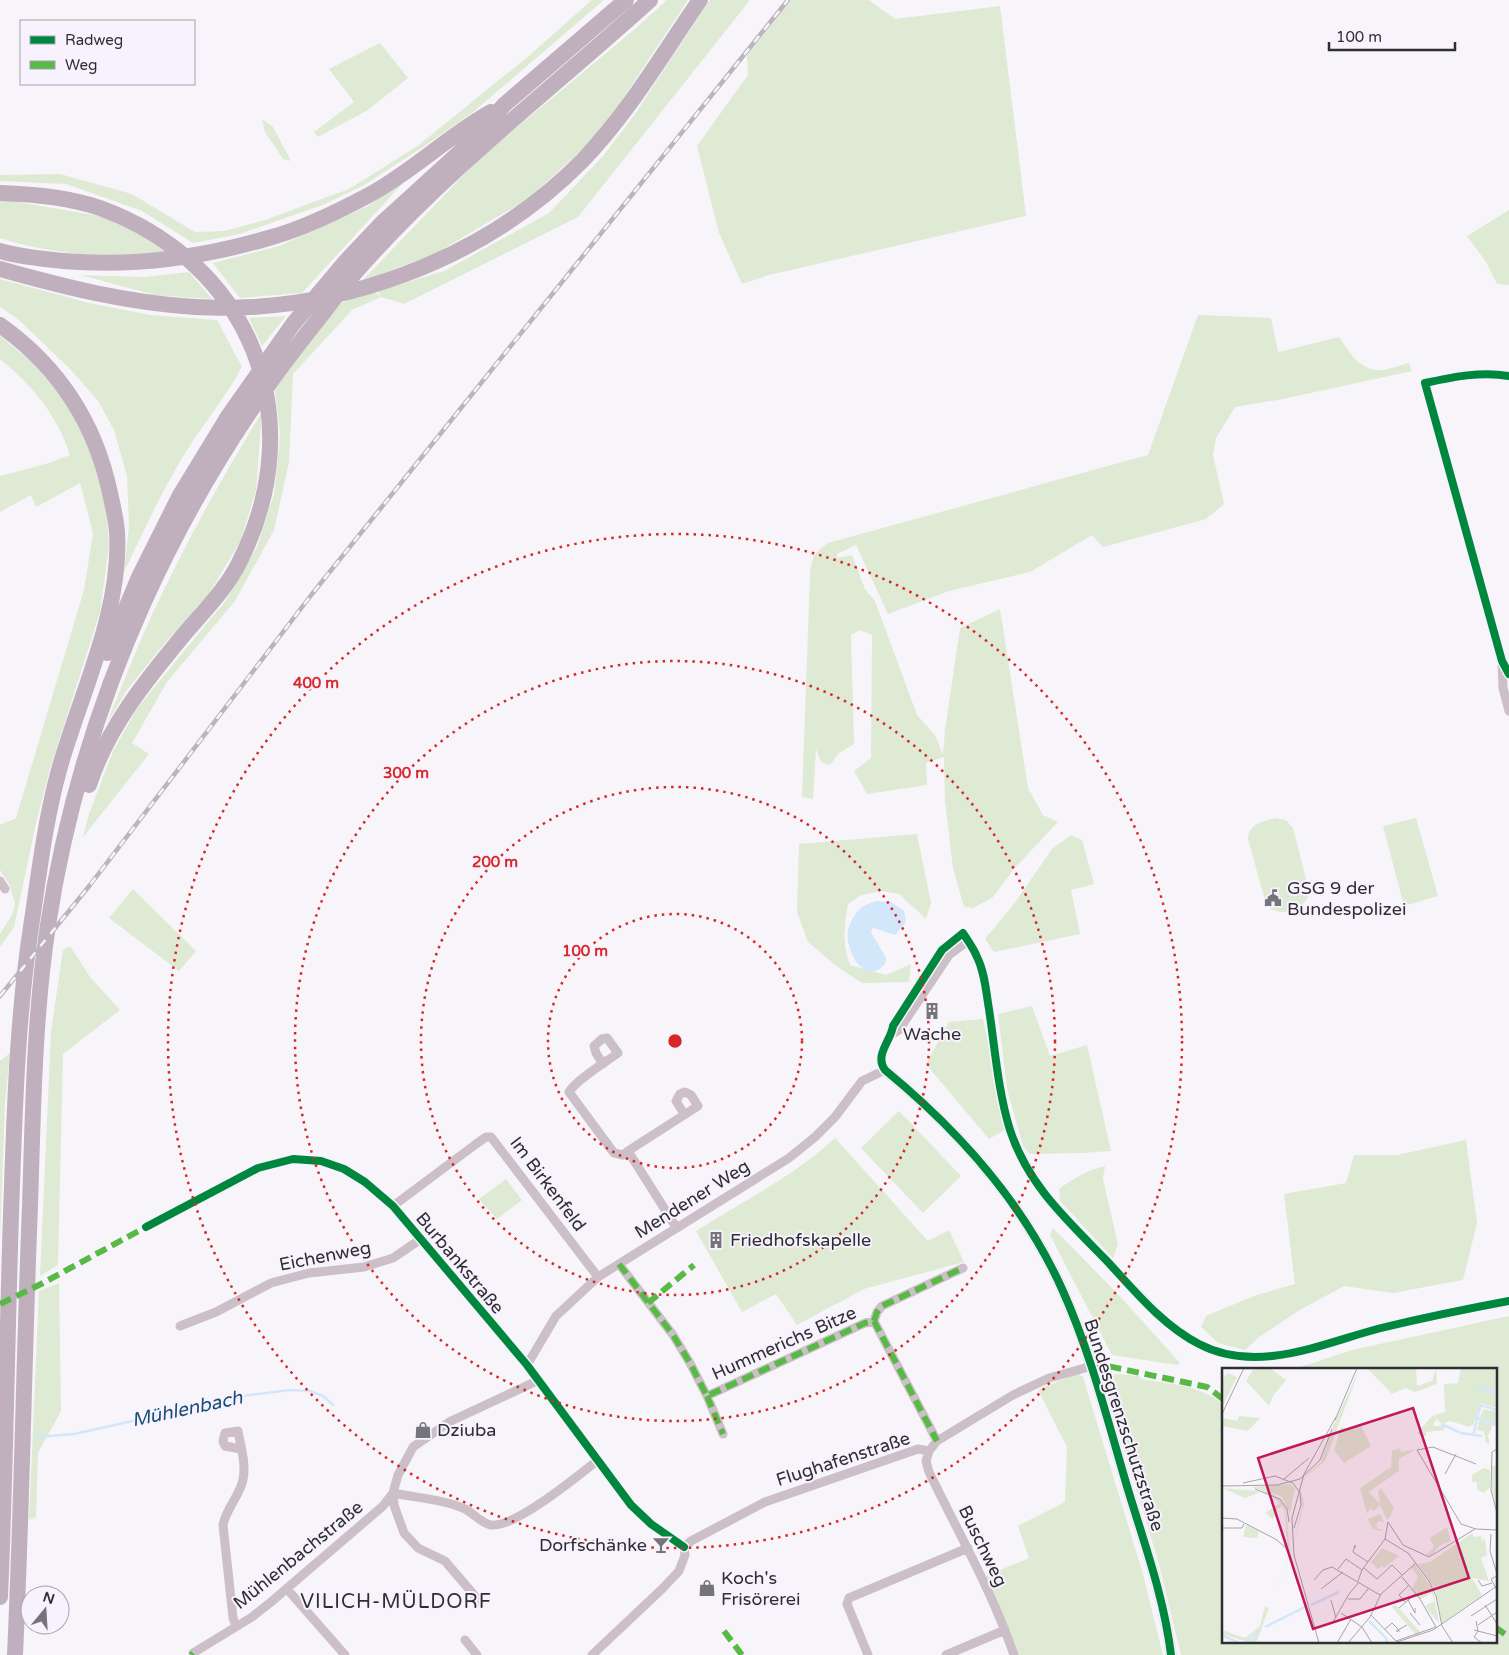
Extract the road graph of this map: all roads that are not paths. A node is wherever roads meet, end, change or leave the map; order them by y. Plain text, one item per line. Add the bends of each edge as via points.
1 (626, 0) edge
2 (650, 0) edge
3 (700, 0) edge
4 (504, 105) junction
5 (0, 193) edge
6 (0, 251) edge
7 (0, 269) edge
8 (0, 325) edge
9 (1509, 376) edge
10 (251, 395) junction
11 (1502, 661) junction
12 (1509, 674) edge
13 (1509, 711) edge
14 (0, 881) edge
15 (60, 881) junction
16 (5, 889) dead end
17 (46, 900) junction
18 (36, 951) junction
19 (603, 1064) dead end
20 (885, 1070) junction
21 (34, 1082) junction
22 (684, 1114) dead end
23 (628, 1151) junction
24 (392, 1206) junction
25 (146, 1227) dead end
26 (676, 1227) junction
27 (421, 1240) junction
28 (619, 1264) junction
29 (963, 1268) dead end
30 (598, 1276) junction
31 (1509, 1301) edge
32 (874, 1321) junction
33 (180, 1326) dead end
34 (527, 1365) junction
35 (1092, 1366) junction
36 (539, 1380) junction
37 (707, 1396) junction
38 (723, 1434) dead end
39 (937, 1441) junction
40 (241, 1449) dead end
41 (929, 1451) junction
42 (598, 1460) junction
43 (393, 1493) junction
44 (684, 1547) junction
45 (968, 1548) junction
46 (287, 1589) junction
47 (0, 1597) edge
48 (480, 1602) dead end
49 (236, 1626) junction
50 (1005, 1630) junction
51 (465, 1640) dead end
52 (193, 1653) dead end
53 (15, 1655) edge
54 (345, 1655) edge
55 (478, 1655) edge
56 (592, 1655) edge
57 (868, 1655) edge
58 (946, 1655) edge
59 (1014, 1655) edge
60 (1171, 1655) edge

1 - 4 highway
2 - 10 highway via 415,209 360,267 285,360
3 - 7 highway via 626,110 580,162 509,220 470,244 406,274 315,299 194,307 89,292
4 - 6 highway via 370,194 274,237 211,252 135,262 94,264 44,260
4 - 10 highway via 471,142 405,200 347,260 278,345
5 - 15 highway via 70,200 128,220 160,238 197,267 239,320 263,374 268,400 271,446 264,491 239,563 221,590 130,701 112,730 92,774
8 - 17 highway via 33,352 72,396 105,470 117,531 110,605 58,773 44,831
9 - 11 street via 1471,375 1425,383
10 - 15 highway via 180,528 136,620 111,683 72,809
10 - 17 highway via 202,458 179,497 119,620 73,748
11 - 12 street
11 - 13 street via 1503,688
14 - 16 street
15 - 17 highway
17 - 18 highway via 48,923
17 - 18 highway via 31,928
17 - 21 highway via 55,939
18 - 21 highway
18 - 47 highway via 25,976 14,1132
19 - 23 street via 572,1086 570,1092 614,1153 623,1155
20 - 26 street, Mendener Weg via 862,1081 835,1117 789,1158
20 - 31 street via 882,1054 893,1026 966,937 984,977 1004,1110 1031,1175 1056,1209 1162,1318 1184,1336 1213,1350 1236,1356 1280,1356 1380,1329
20 - 35 street, Bundesgrenzschutzstraße via 936,1114 1003,1191 1058,1280
21 - 53 highway
22 - 23 street
23 - 26 street
24 - 25 street, Burbankstraße via 365,1182 344,1169 293,1159 258,1168
24 - 27 street, Burbankstraße
24 - 30 street, Im Birkenfeld via 486,1137 491,1137
26 - 28 street, Mendener Weg
27 - 33 street, Eichenweg via 393,1258 364,1267 309,1274 271,1284
27 - 34 street, Burbankstraße
28 - 30 street, Mendener Weg
28 - 37 street, Hummerichs Bitze via 673,1335
29 - 32 street, Hummerichs Bitze via 882,1306
30 - 34 street, Mendener Weg via 556,1316
32 - 37 street, Hummerichs Bitze
32 - 39 street, Hummerichs Bitze
34 - 36 street, Burbankstraße
35 - 39 street, Flughafenstraße via 1049,1378 1013,1395
35 - 60 street, Bundesgrenzschutzstraße via 1153,1567
36 - 42 street, Burbankstraße
36 - 43 street via 451,1421 413,1447 398,1475
37 - 38 street, Hummerichs Bitze
39 - 41 street, Flughafenstraße
40 - 49 street via 244,1473 241,1486 225,1514 223,1525
41 - 44 street, Flughafenstraße via 918,1449 765,1502
41 - 45 street, Buschweg via 928,1472
42 - 43 street via 542,1502 497,1525 488,1525 466,1509 447,1503
42 - 44 street, Burbankstraße via 631,1505
43 - 46 street, Mühlenbachstraße via 383,1506
43 - 48 street via 404,1533 418,1548 445,1561
44 - 56 street via 679,1571
45 - 50 street, Buschweg
45 - 57 street via 849,1598 847,1604
46 - 49 street, Mühlenbachstraße
46 - 54 street
49 - 52 street, Mühlenbachstraße
50 - 58 street
50 - 59 street, Buschweg
51 - 55 street

